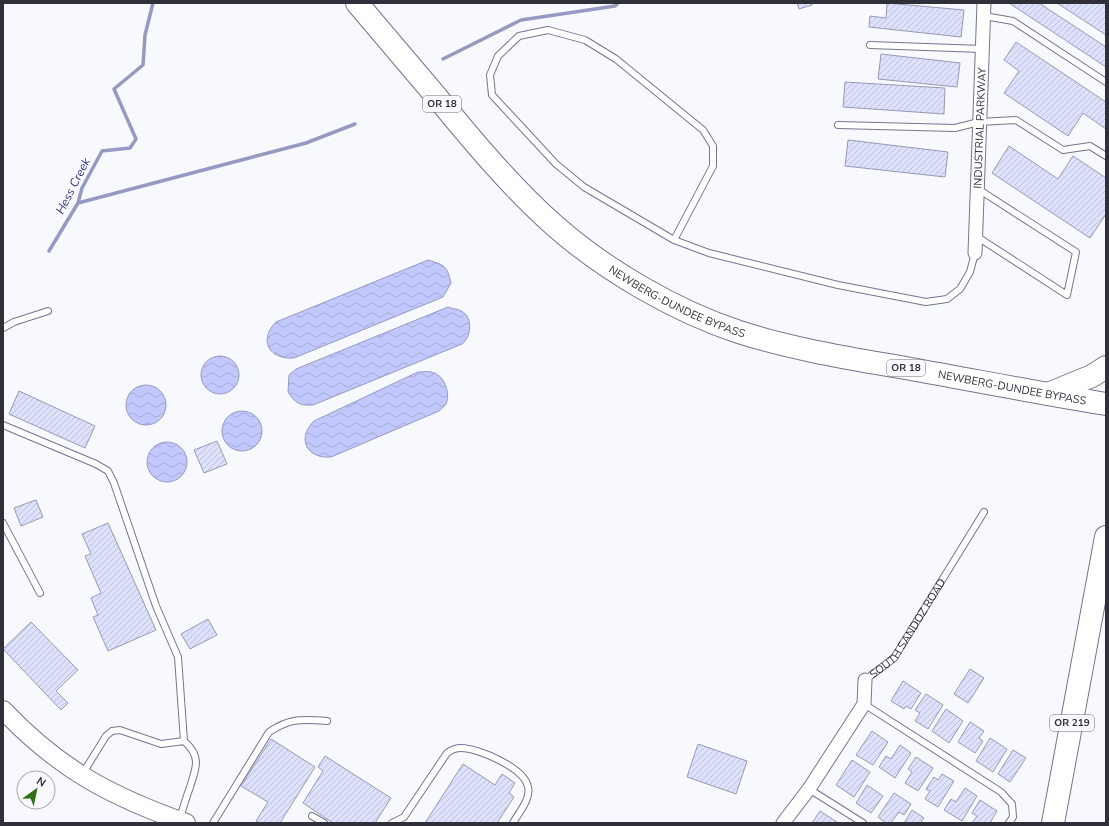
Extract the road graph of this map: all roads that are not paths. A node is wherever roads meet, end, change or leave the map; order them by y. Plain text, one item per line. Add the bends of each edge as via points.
1 (357, 3) edge
2 (984, 9) edge
3 (870, 45) dead end
4 (982, 49) junction
5 (1106, 82) edge
6 (979, 122) junction
7 (838, 124) dead end
8 (1106, 156) edge
9 (977, 189) junction
10 (976, 236) junction
11 (674, 240) junction
12 (975, 253) joint
13 (48, 311) dead end
14 (3, 328) edge
15 (1106, 367) edge
16 (1048, 394) junction
17 (1106, 404) edge
18 (3, 425) edge
19 (984, 512) dead end
20 (4, 527) edge
21 (1106, 537) edge
22 (40, 593) dead end
23 (865, 680) joint
24 (864, 704) junction
25 (3, 710) edge
26 (327, 721) dead end
27 (184, 741) junction
28 (81, 776) junction
29 (809, 789) junction
30 (312, 816) dead end
31 (182, 822) edge
32 (213, 823) edge
33 (324, 823) edge
34 (392, 823) edge
35 (513, 823) edge
36 (783, 823) edge
37 (863, 823) edge
38 (1009, 823) edge
39 (1053, 823) edge

1 - 16 highway, NEWBERG-DUNDEE BYPASS / OR 18 via 521,193 555,226 592,256 631,282 718,324 765,339 835,356
2 - 4 street, INDUSTRIAL PARKWAY
2 - 5 lane via 1013,21
3 - 4 lane
4 - 6 street, INDUSTRIAL PARKWAY
6 - 7 lane via 954,128
6 - 8 lane via 1016,120 1063,150 1090,146
6 - 9 street, INDUSTRIAL PARKWAY
9 - 10 street, INDUSTRIAL PARKWAY
9 - 10 lane via 1076,252 1067,295
10 - 12 street, INDUSTRIAL PARKWAY
11 - 11 lane via 584,187 556,164 492,96 490,75 498,56 519,36 548,30 585,40 616,59 703,130 713,146 713,166
11 - 12 lane via 709,253 830,283 926,302 946,298 960,289 970,272
13 - 14 lane
15 - 16 highway via 1092,376
16 - 17 highway, NEWBERG-DUNDEE BYPASS / OR 18
18 - 27 lane via 108,471 123,506 156,606 178,657
19 - 23 lane, SOUTH SANDOZ ROAD via 894,658
20 - 22 lane
21 - 39 highway, OR 219
23 - 24 street, SOUTH SANDOZ ROAD
24 - 29 street
24 - 38 lane via 1001,792 1012,804 1013,817
25 - 28 main road via 49,754
26 - 32 lane via 306,719 283,723 269,732
27 - 28 lane via 161,744 120,730 112,731 106,736
27 - 31 lane via 191,747 197,761
28 - 31 main road via 118,796
29 - 36 street
29 - 37 lane
30 - 33 lane
34 - 35 lane via 404,817 447,754 454,749 462,748 496,758 516,769 525,778 529,795

